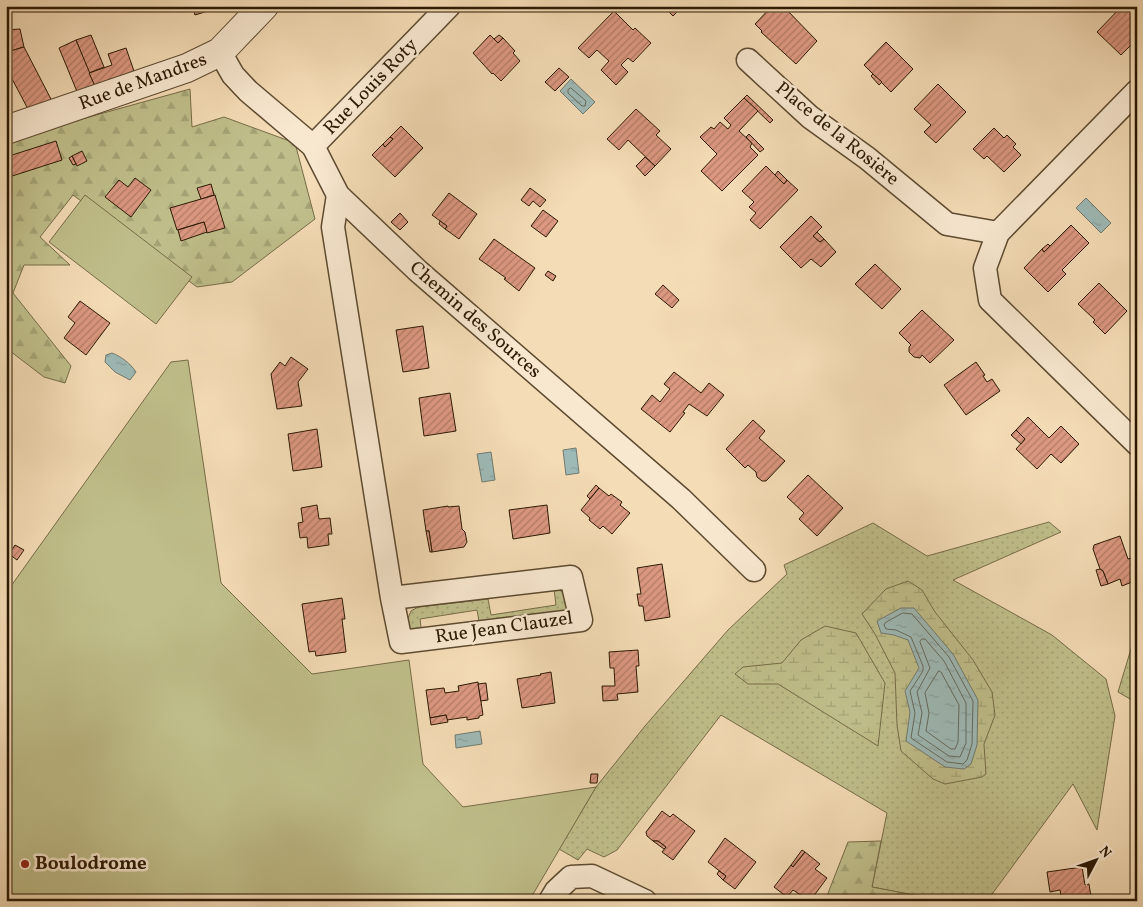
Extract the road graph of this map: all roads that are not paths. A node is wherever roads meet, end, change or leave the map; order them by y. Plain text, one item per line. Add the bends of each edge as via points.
1 (264, 6) edge
2 (449, 6) edge
3 (220, 52) junction
4 (748, 60) dead end
5 (1137, 91) edge
6 (6, 130) edge
7 (313, 146) junction
8 (338, 195) junction
9 (998, 233) junction
10 (1137, 444) edge
11 (754, 570) dead end
12 (392, 598) junction
13 (550, 901) edge
14 (645, 901) edge

1 - 3 street, Rue de Mandres
2 - 7 street, Rue Louis Roty
3 - 6 street, Rue de Mandres via 188,68
3 - 7 street, Chemin des Sources via 233,75 248,91
4 - 9 street, Place de la Rosière via 810,117 946,224
5 - 9 street
7 - 8 street, Chemin des Sources
8 - 11 street, Chemin des Sources via 418,271 681,499
8 - 12 street, Rue Jean Clauzel via 333,226
9 - 10 street via 985,268 990,300
12 - 12 street, Rue Jean Clauzel via 401,642 581,620 571,577
13 - 14 street via 571,877 592,876

